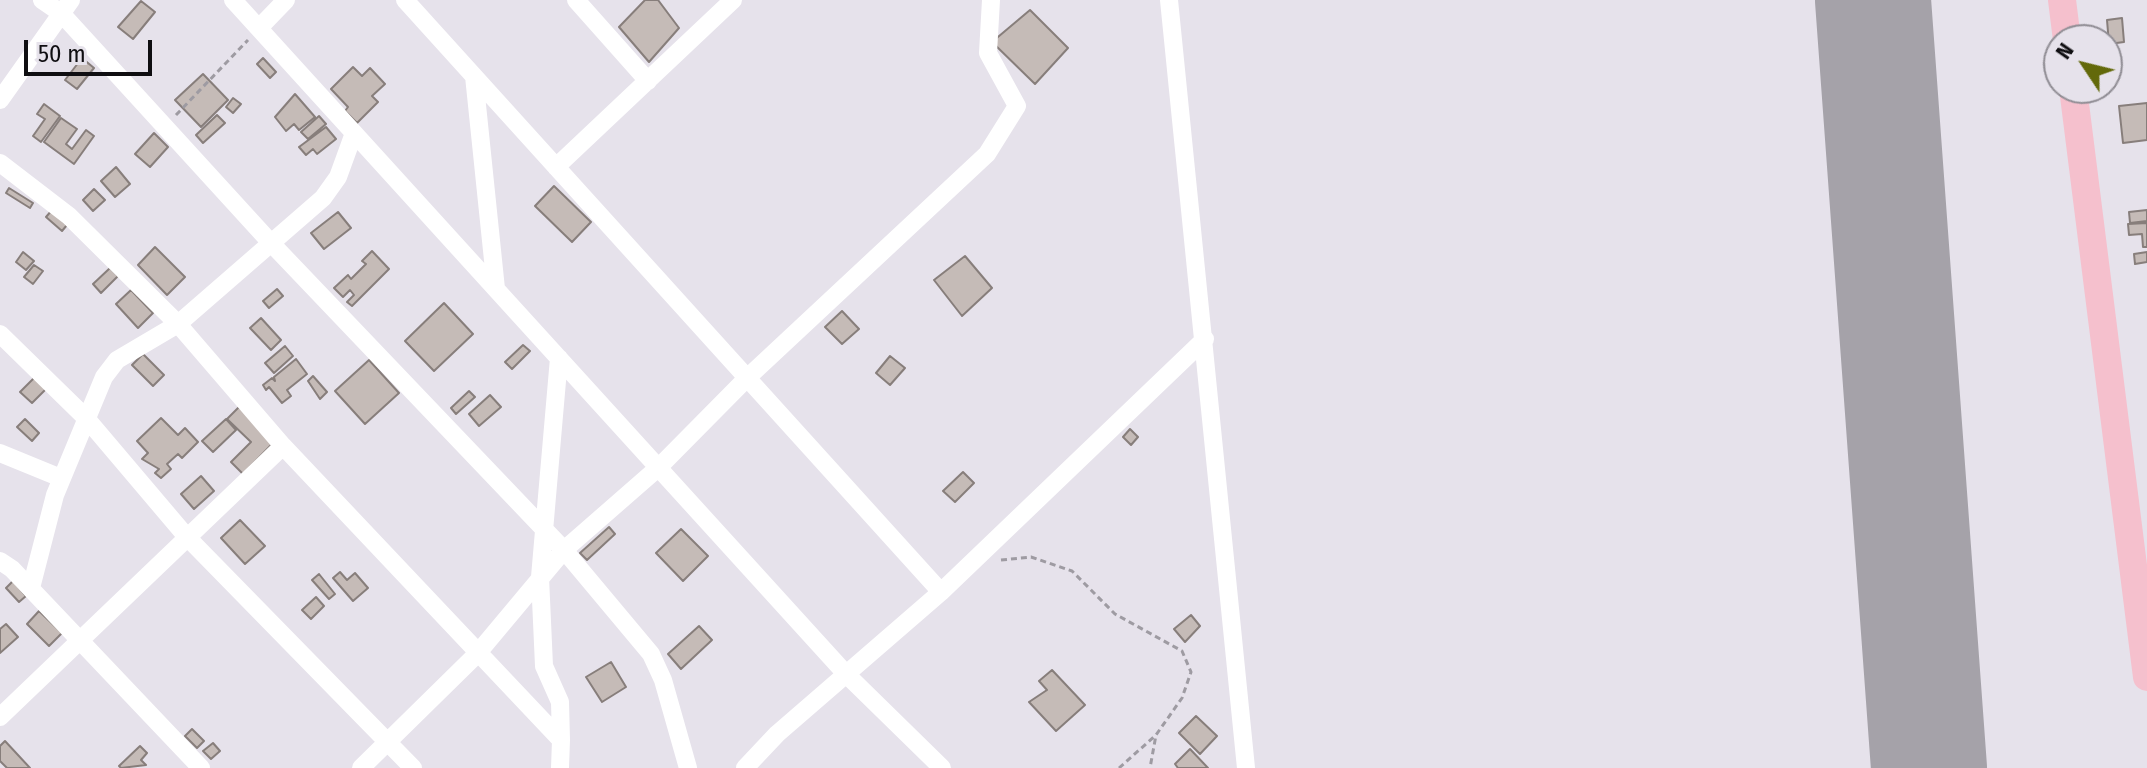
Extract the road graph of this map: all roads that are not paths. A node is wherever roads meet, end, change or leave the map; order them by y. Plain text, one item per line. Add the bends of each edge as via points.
1 (42, 0) edge
2 (233, 0) edge
3 (286, 0) edge
4 (405, 0) edge
5 (576, 0) edge
6 (733, 0) edge
7 (991, 0) edge
8 (1169, 0) edge
9 (2062, 0) edge
10 (60, 3) edge
11 (2065, 24) edge
12 (259, 28) junction
13 (474, 76) junction
14 (648, 81) junction
15 (0, 100) edge
16 (2075, 104) edge
17 (354, 133) junction
18 (0, 163) edge
19 (556, 167) junction
20 (271, 243) junction
21 (496, 289) junction
22 (178, 324) junction
23 (0, 334) edge
24 (1205, 339) junction
25 (559, 358) junction
26 (747, 378) junction
27 (86, 418) junction
28 (283, 446) junction
29 (0, 453) edge
30 (659, 467) junction
31 (61, 478) junction
32 (545, 529) junction
33 (186, 536) junction
34 (564, 550) junction
35 (0, 561) edge
36 (540, 577) junction
37 (31, 588) junction
38 (941, 592) junction
39 (80, 638) junction
40 (477, 654) junction
41 (846, 674) junction
42 (2147, 677) edge
43 (0, 717) edge
44 (561, 740) junction
45 (389, 742) junction
46 (748, 767) edge
47 (201, 768) edge
48 (361, 768) edge
49 (413, 768) edge
50 (560, 768) edge
51 (688, 768) edge
52 (942, 768) edge
53 (1246, 768) edge

1 - 10 street
2 - 12 street
3 - 12 street
4 - 13 street
5 - 14 street
6 - 14 street
7 - 26 street via 988,53 1017,106 987,154
8 - 24 street
9 - 11 highway
10 - 15 street
10 - 20 street
12 - 17 street
13 - 19 street
13 - 21 street
14 - 19 street
16 - 42 highway
17 - 20 street via 338,177 323,198
17 - 21 street
18 - 22 street via 69,216
19 - 26 street
20 - 22 street
20 - 32 street
21 - 25 street
22 - 27 street via 117,360 94,393
22 - 28 street
23 - 27 street
24 - 38 street
24 - 53 street
25 - 30 street
25 - 32 street
26 - 30 street
26 - 38 street
27 - 31 street
27 - 33 street
28 - 33 street
28 - 40 street
29 - 31 street
30 - 34 street
30 - 41 street
31 - 37 street
32 - 34 street
32 - 36 street
33 - 39 street
33 - 45 street
34 - 36 street
34 - 51 street via 651,654
35 - 37 street
36 - 40 street
36 - 44 street via 544,666 560,702
37 - 39 street
38 - 41 street
39 - 43 street
39 - 47 street
40 - 44 street
40 - 45 street
41 - 46 street
41 - 52 street
44 - 50 street
45 - 48 street
45 - 49 street

